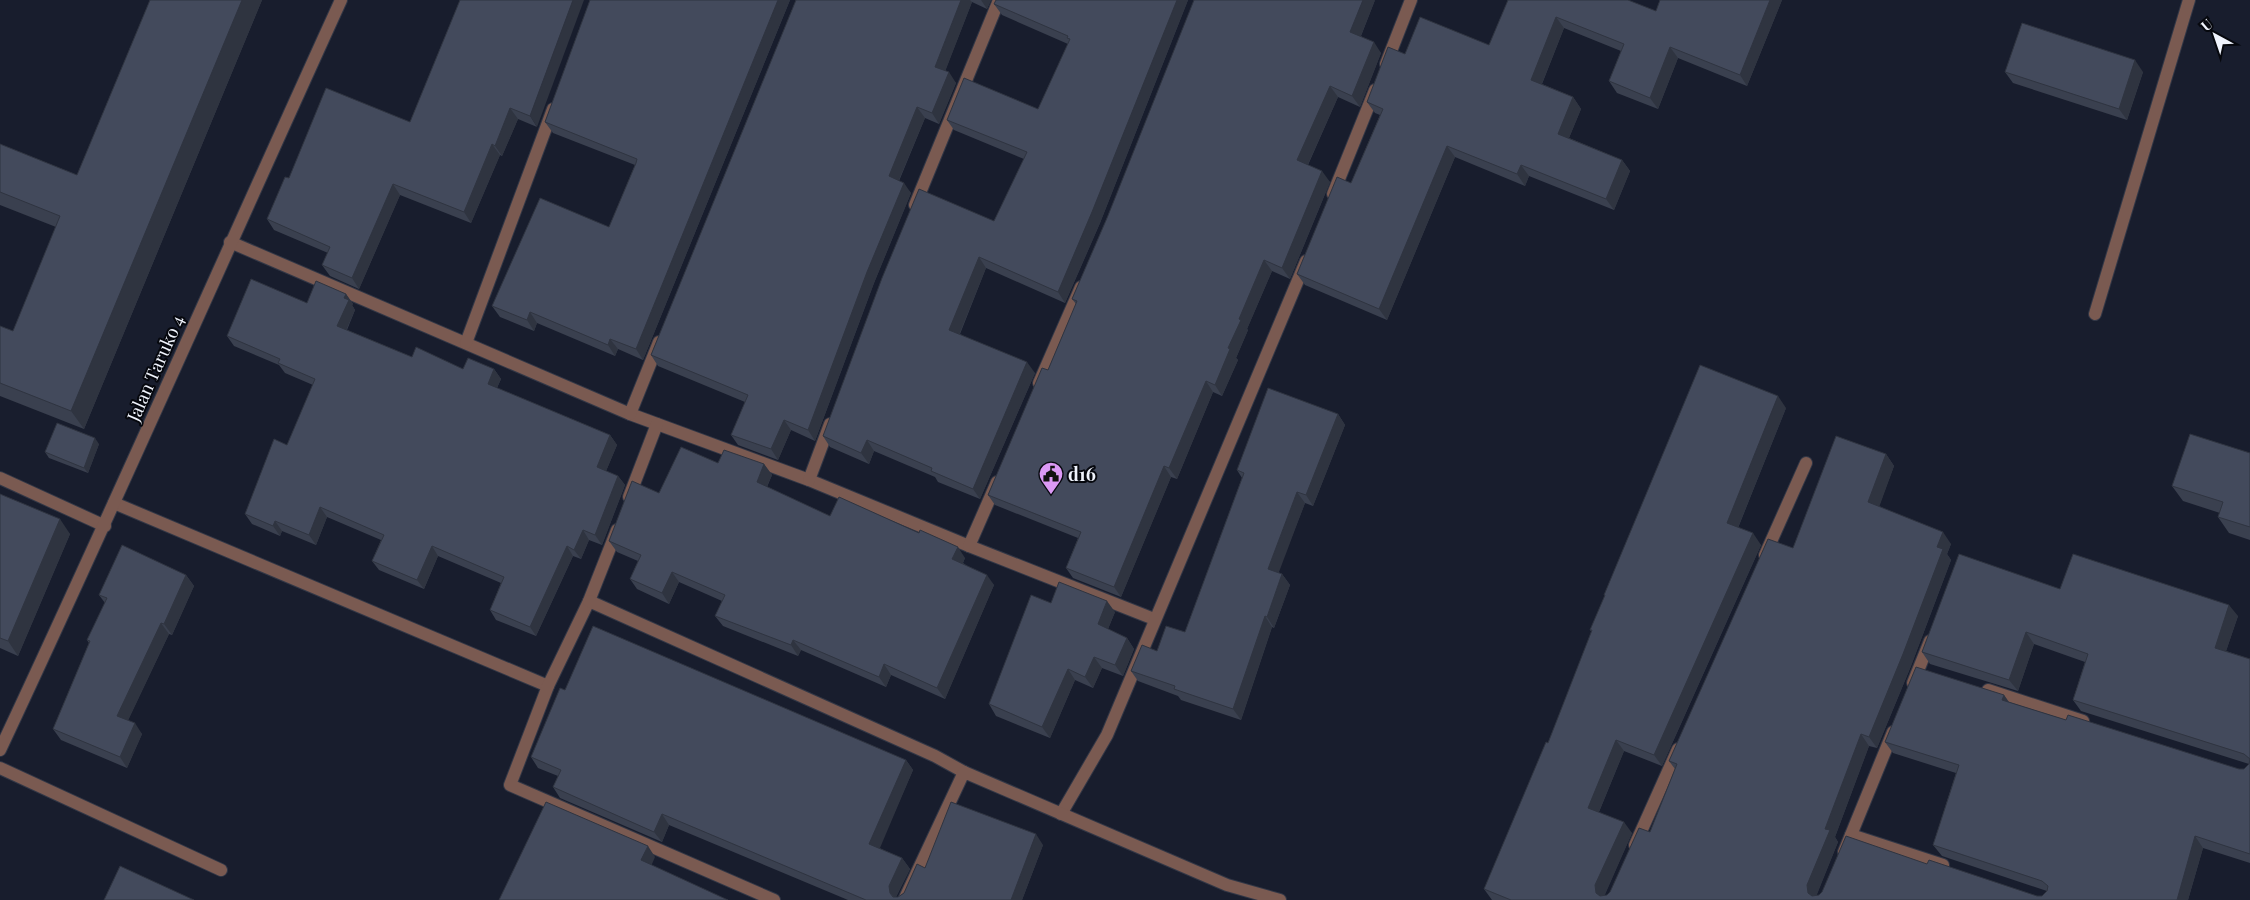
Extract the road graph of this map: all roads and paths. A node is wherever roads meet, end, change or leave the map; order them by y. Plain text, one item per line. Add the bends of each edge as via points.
1 (341, 0) edge
2 (999, 0) edge
3 (1411, 0) edge
4 (2189, 0) edge
5 (559, 93) edge
6 (1330, 202) edge
7 (912, 212) edge
8 (230, 242) junction
9 (1312, 247) edge
10 (1087, 272) edge
11 (2095, 314) dead end
12 (664, 331) edge
13 (466, 343) junction
14 (1036, 390) edge
15 (630, 414) junction
16 (833, 415) edge
17 (657, 424) junction
18 (1806, 463) dead end
19 (1000, 473) edge
20 (0, 478) edge
21 (809, 480) junction
22 (114, 503) junction
23 (105, 526) junction
24 (969, 546) junction
25 (1761, 563) edge
26 (590, 601) junction
27 (1154, 619) junction
28 (1933, 632) edge
29 (548, 686) junction
30 (1976, 687) edge
31 (1908, 696) edge
32 (1896, 724) edge
33 (2099, 726) edge
34 (1684, 736) edge
35 (0, 750) edge
36 (0, 768) edge
37 (964, 772) junction
38 (1061, 814) junction
39 (1851, 835) junction
40 (1631, 854) edge
41 (1837, 867) edge
42 (1954, 869) edge
43 (221, 870) dead end
44 (774, 900) edge
45 (904, 900) edge
46 (1280, 900) edge

1 - 8 street, Jalan Taruko 4
2 - 7 street
3 - 6 street
4 - 11 street
5 - 13 street
8 - 13 street
8 - 22 street, Jalan Taruko 4
9 - 27 street
10 - 14 street
12 - 15 street
13 - 15 street
15 - 17 street
16 - 21 street
17 - 21 street
17 - 26 street
18 - 25 street
19 - 24 street
20 - 23 street
21 - 24 street
22 - 23 street, Jalan Taruko 4
22 - 29 street
23 - 35 street, Jalan Taruko 4
24 - 27 street
26 - 29 street
26 - 37 street
27 - 38 street via 1107,735
28 - 31 street via 1924,670
29 - 44 street via 510,785
30 - 33 street
32 - 39 street
34 - 40 street
36 - 43 street
37 - 38 street
37 - 45 street
38 - 46 street via 1227,885
39 - 41 street
39 - 42 street

